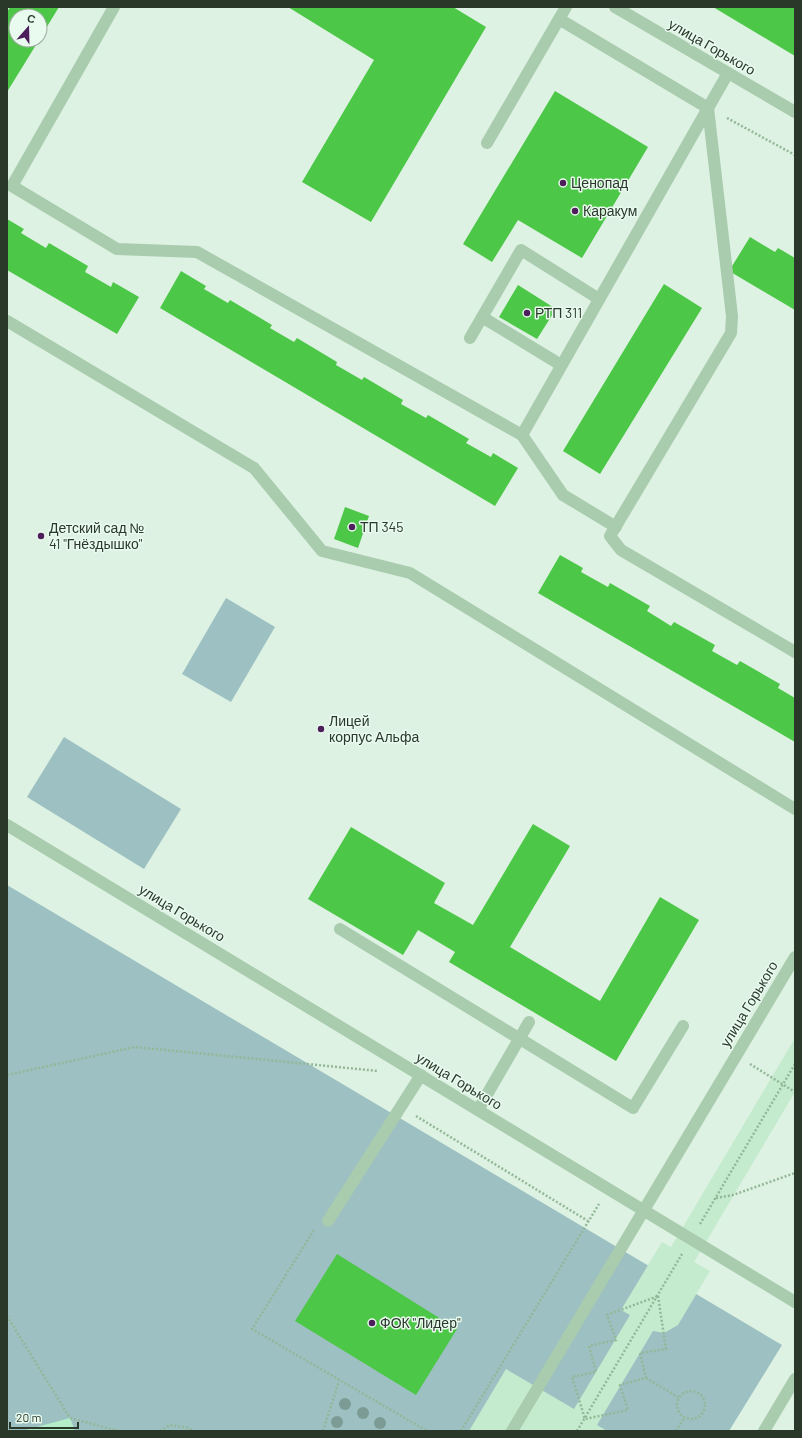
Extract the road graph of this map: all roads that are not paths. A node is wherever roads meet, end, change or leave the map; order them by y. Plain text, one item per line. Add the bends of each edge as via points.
1 (114, 7) edge
2 (566, 7) edge
3 (615, 7) edge
4 (559, 19) junction
5 (728, 73) junction
6 (708, 108) junction
7 (795, 112) edge
8 (488, 143) dead end
9 (10, 188) edge
10 (599, 299) junction
11 (482, 317) junction
12 (7, 321) edge
13 (470, 338) dead end
14 (561, 365) junction
15 (522, 435) junction
16 (616, 527) junction
17 (795, 652) edge
18 (795, 809) edge
19 (7, 825) edge
20 (340, 929) dead end
21 (795, 957) edge
22 (529, 1022) dead end
23 (683, 1026) dead end
24 (520, 1039) junction
25 (421, 1075) junction
26 (478, 1110) junction
27 (644, 1210) junction
28 (328, 1221) dead end
29 (795, 1302) edge
30 (795, 1380) edge
31 (512, 1431) edge
32 (764, 1431) edge

1 - 9 street
2 - 4 street
3 - 5 street, улица Горького
4 - 6 street
4 - 8 street
5 - 6 street
5 - 7 street, улица Горького
6 - 10 street
6 - 16 street via 732,316 731,333
9 - 15 street via 117,249 197,252
10 - 11 street via 521,250
10 - 14 street
11 - 13 street
11 - 14 street
12 - 18 street via 254,468 322,551 410,573
14 - 15 street
15 - 16 street via 563,495
16 - 17 street via 610,536 621,550
19 - 25 street, улица Горького
20 - 24 street
21 - 27 street, улица Горького
22 - 24 street
23 - 24 street via 633,1108
24 - 26 street
25 - 26 street, улица Горького
25 - 28 street
26 - 27 street, улица Горького
27 - 29 street
27 - 31 street
30 - 32 street

